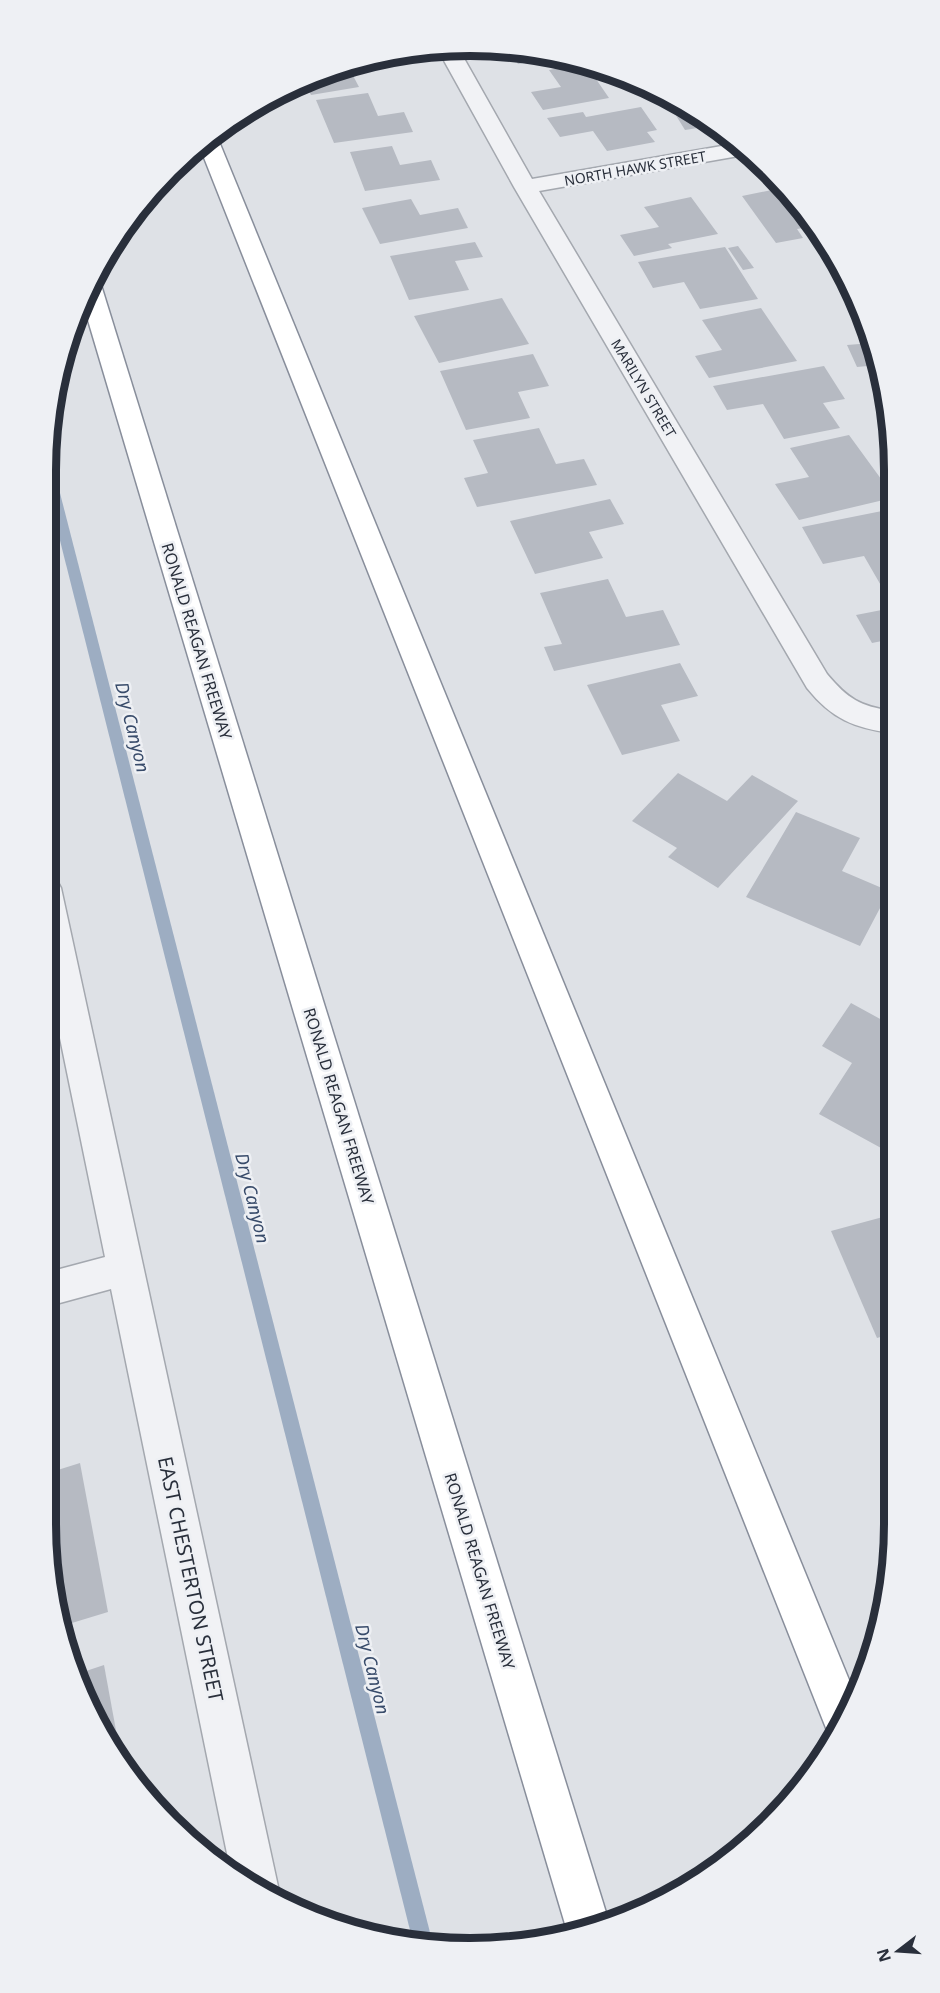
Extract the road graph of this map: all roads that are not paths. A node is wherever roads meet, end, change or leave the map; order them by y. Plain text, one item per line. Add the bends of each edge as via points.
1 (452, 56) edge
2 (210, 147) edge
3 (734, 151) edge
4 (525, 187) junction
5 (93, 298) edge
6 (884, 721) edge
7 (56, 941) edge
8 (124, 1268) junction
9 (56, 1287) edge
10 (840, 1710) edge
11 (254, 1876) edge
12 (586, 1921) edge

1 - 4 street, MARILYN STREET
2 - 10 highway
3 - 4 street, NORTH HAWK STREET
4 - 6 street, MARILYN STREET via 817,681 833,701 858,716
5 - 12 highway, RONALD REAGAN FREEWAY
7 - 8 street, EAST CHESTERTON STREET
8 - 9 street
8 - 11 street, EAST CHESTERTON STREET

